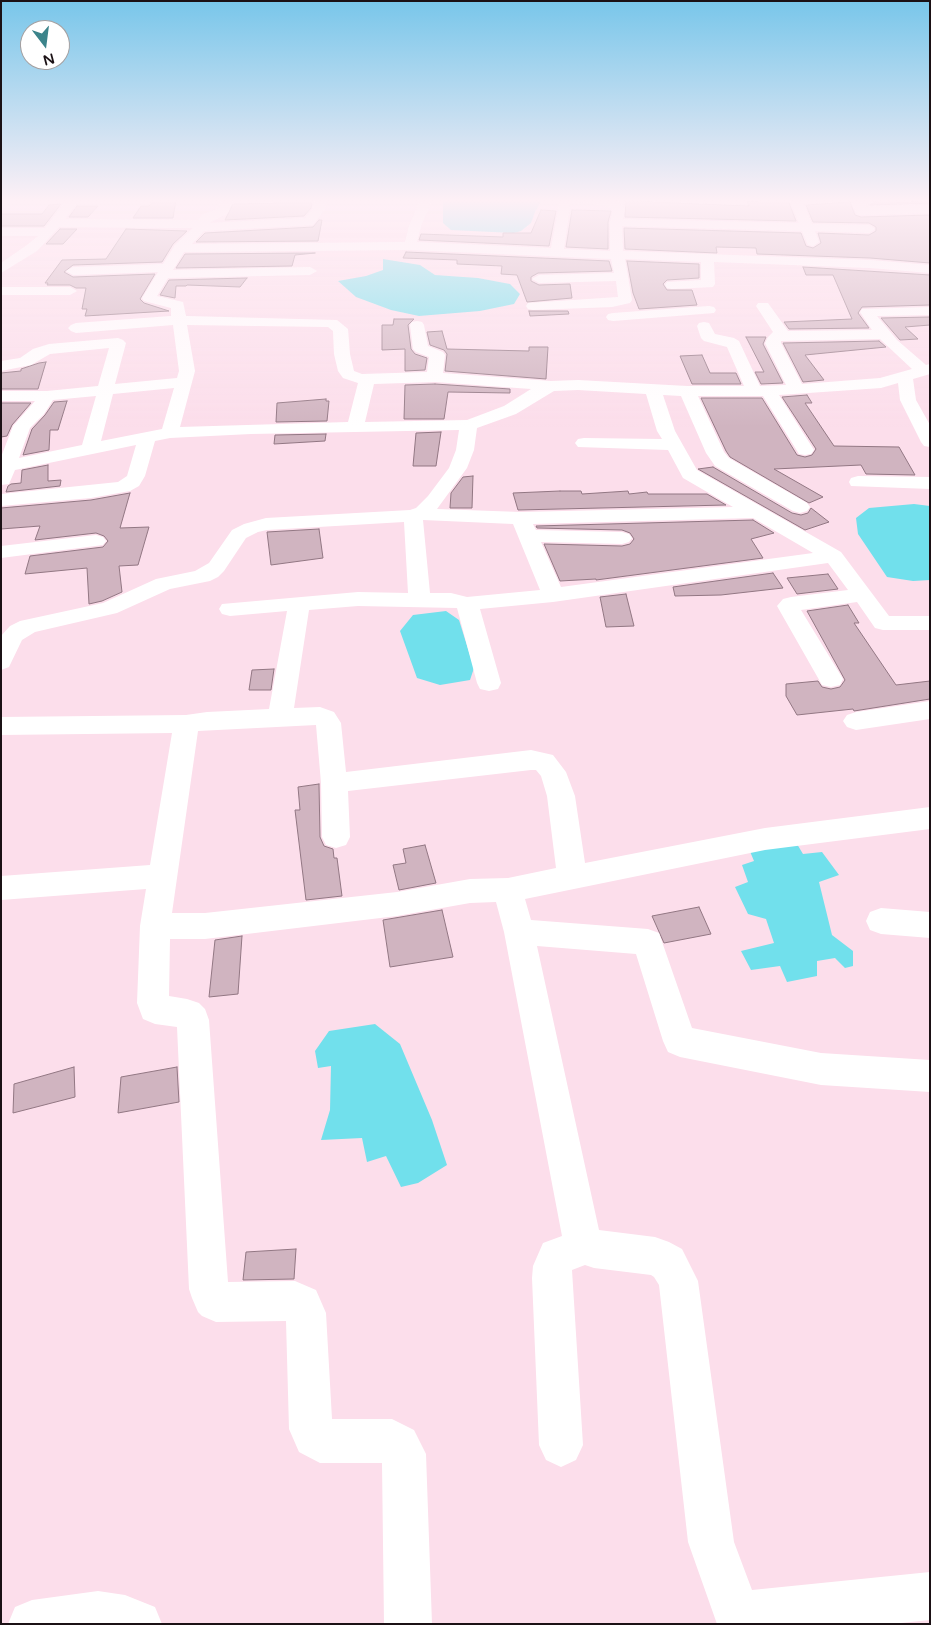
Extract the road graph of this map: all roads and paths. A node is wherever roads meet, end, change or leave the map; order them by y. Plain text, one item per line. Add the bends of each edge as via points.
1 (162, 276) edge
2 (589, 276) edge
3 (708, 276) edge
4 (622, 277) joint
5 (672, 285) dead end
6 (155, 288) junction
7 (174, 288) dead end
8 (1, 291) edge
9 (70, 291) dead end
10 (624, 300) junction
11 (533, 306) dead end
12 (763, 306) dead end
13 (708, 310) dead end
14 (930, 311) edge
15 (662, 314) junction
16 (613, 317) dead end
17 (179, 320) junction
18 (417, 325) dead end
19 (704, 326) dead end
20 (76, 328) dead end
21 (883, 334) junction
22 (779, 336) junction
23 (182, 338) junction
24 (164, 339) dead end
25 (136, 341) dead end
26 (118, 343) junction
27 (1, 366) edge
28 (926, 370) edge
29 (435, 376) junction
30 (906, 377) junction
31 (368, 379) junction
32 (184, 382) junction
33 (551, 386) junction
34 (796, 389) junction
35 (106, 390) junction
36 (653, 390) junction
37 (686, 391) junction
38 (761, 391) junction
39 (1, 396) edge
40 (47, 396) junction
41 (469, 425) junction
42 (355, 427) junction
43 (170, 433) junction
44 (146, 437) junction
45 (930, 442) edge
46 (584, 443) dead end
47 (673, 445) junction
48 (90, 449) junction
49 (805, 450) dead end
50 (4, 471) edge
51 (858, 482) dead end
52 (930, 483) edge
53 (1, 500) edge
54 (800, 507) dead end
55 (759, 512) junction
56 (415, 515) junction
57 (525, 527) junction
58 (622, 538) dead end
59 (96, 541) dead end
60 (1, 552) edge
61 (834, 556) junction
62 (552, 594) junction
63 (862, 595) junction
64 (420, 601) junction
65 (299, 604) junction
66 (467, 604) junction
67 (230, 609) dead end
68 (930, 623) edge
69 (1, 662) edge
70 (831, 679) dead end
71 (489, 683) dead end
72 (930, 710) edge
73 (280, 719) junction
74 (856, 720) dead end
75 (186, 724) junction
76 (1, 726) edge
77 (334, 783) junction
78 (930, 818) edge
79 (336, 837) dead end
80 (162, 876) junction
81 (572, 877) junction
82 (1, 888) edge
83 (508, 890) junction
84 (881, 921) dead end
85 (930, 925) edge
86 (155, 926) junction
87 (519, 932) junction
88 (930, 1076) edge
89 (586, 1245) junction
90 (561, 1445) dead end
91 (930, 1596) edge
92 (739, 1620) edge
93 (32, 1624) edge
94 (138, 1624) edge
95 (408, 1624) edge

1 - 6 street
2 - 4 street
3 - 5 street via 708,284
4 - 10 street
6 - 7 street
6 - 17 street via 149,298 178,305
8 - 9 street
10 - 11 street
10 - 15 street via 656,302
12 - 22 street via 780,329
13 - 15 street
14 - 21 street via 867,312
15 - 16 street
17 - 20 street
17 - 23 street
17 - 31 street via 332,323 340,329 342,354 349,375
18 - 29 street via 421,348 437,355
19 - 38 street via 709,338 734,344
21 - 22 street
21 - 28 street
22 - 34 street via 773,343
23 - 24 street
23 - 32 street via 187,371
25 - 26 street
26 - 27 street via 49,349 26,362
26 - 35 street
28 - 30 street
29 - 31 street
29 - 33 street
30 - 34 street via 863,385
30 - 45 street via 908,400
31 - 42 street
32 - 35 street
32 - 43 street
33 - 36 street
33 - 41 street via 510,410
34 - 38 street
35 - 40 street
35 - 48 street
36 - 37 street
36 - 47 street
37 - 38 street
37 - 54 street via 722,462
38 - 49 street
39 - 40 street
40 - 50 street via 22,426
41 - 42 street
41 - 56 street via 458,468 435,500
42 - 43 street
43 - 44 street
44 - 48 street
44 - 53 street via 136,476 123,487
46 - 47 street
47 - 55 street via 695,479
48 - 50 street
51 - 52 street
55 - 57 street
55 - 61 street
56 - 57 street
56 - 64 street
56 - 69 street via 266,524 251,528 240,534 210,572 164,584 109,608 28,626 12,637
57 - 58 street
57 - 62 street
59 - 60 street
61 - 62 street
61 - 63 street
62 - 66 street
63 - 68 street via 883,623
63 - 70 street via 788,606
64 - 65 street via 358,599
64 - 66 street via 451,600
65 - 67 street
65 - 73 street
66 - 71 street
72 - 74 street
73 - 75 street
73 - 77 street via 320,716 327,720
75 - 76 street
75 - 80 street
77 - 79 street
77 - 81 street via 531,760 544,762 553,772 561,796
78 - 81 street via 765,839
80 - 82 street
80 - 86 street
81 - 83 street
83 - 86 street via 470,891 396,904 205,926
83 - 87 street
84 - 85 street
86 - 95 street via 152,1003 155,1009 187,1014 192,1020 212,1298 216,1302 296,1301 302,1304 306,1313 314,1437 320,1441 392,1441 399,1445 404,1454
87 - 88 street via 648,942 680,1041 821,1069
87 - 89 street via 581,1237
89 - 90 street via 557,1257 552,1266
89 - 92 street via 594,1249 655,1256 668,1263 678,1281 711,1542
91 - 92 street
93 - 94 street via 98,1615

